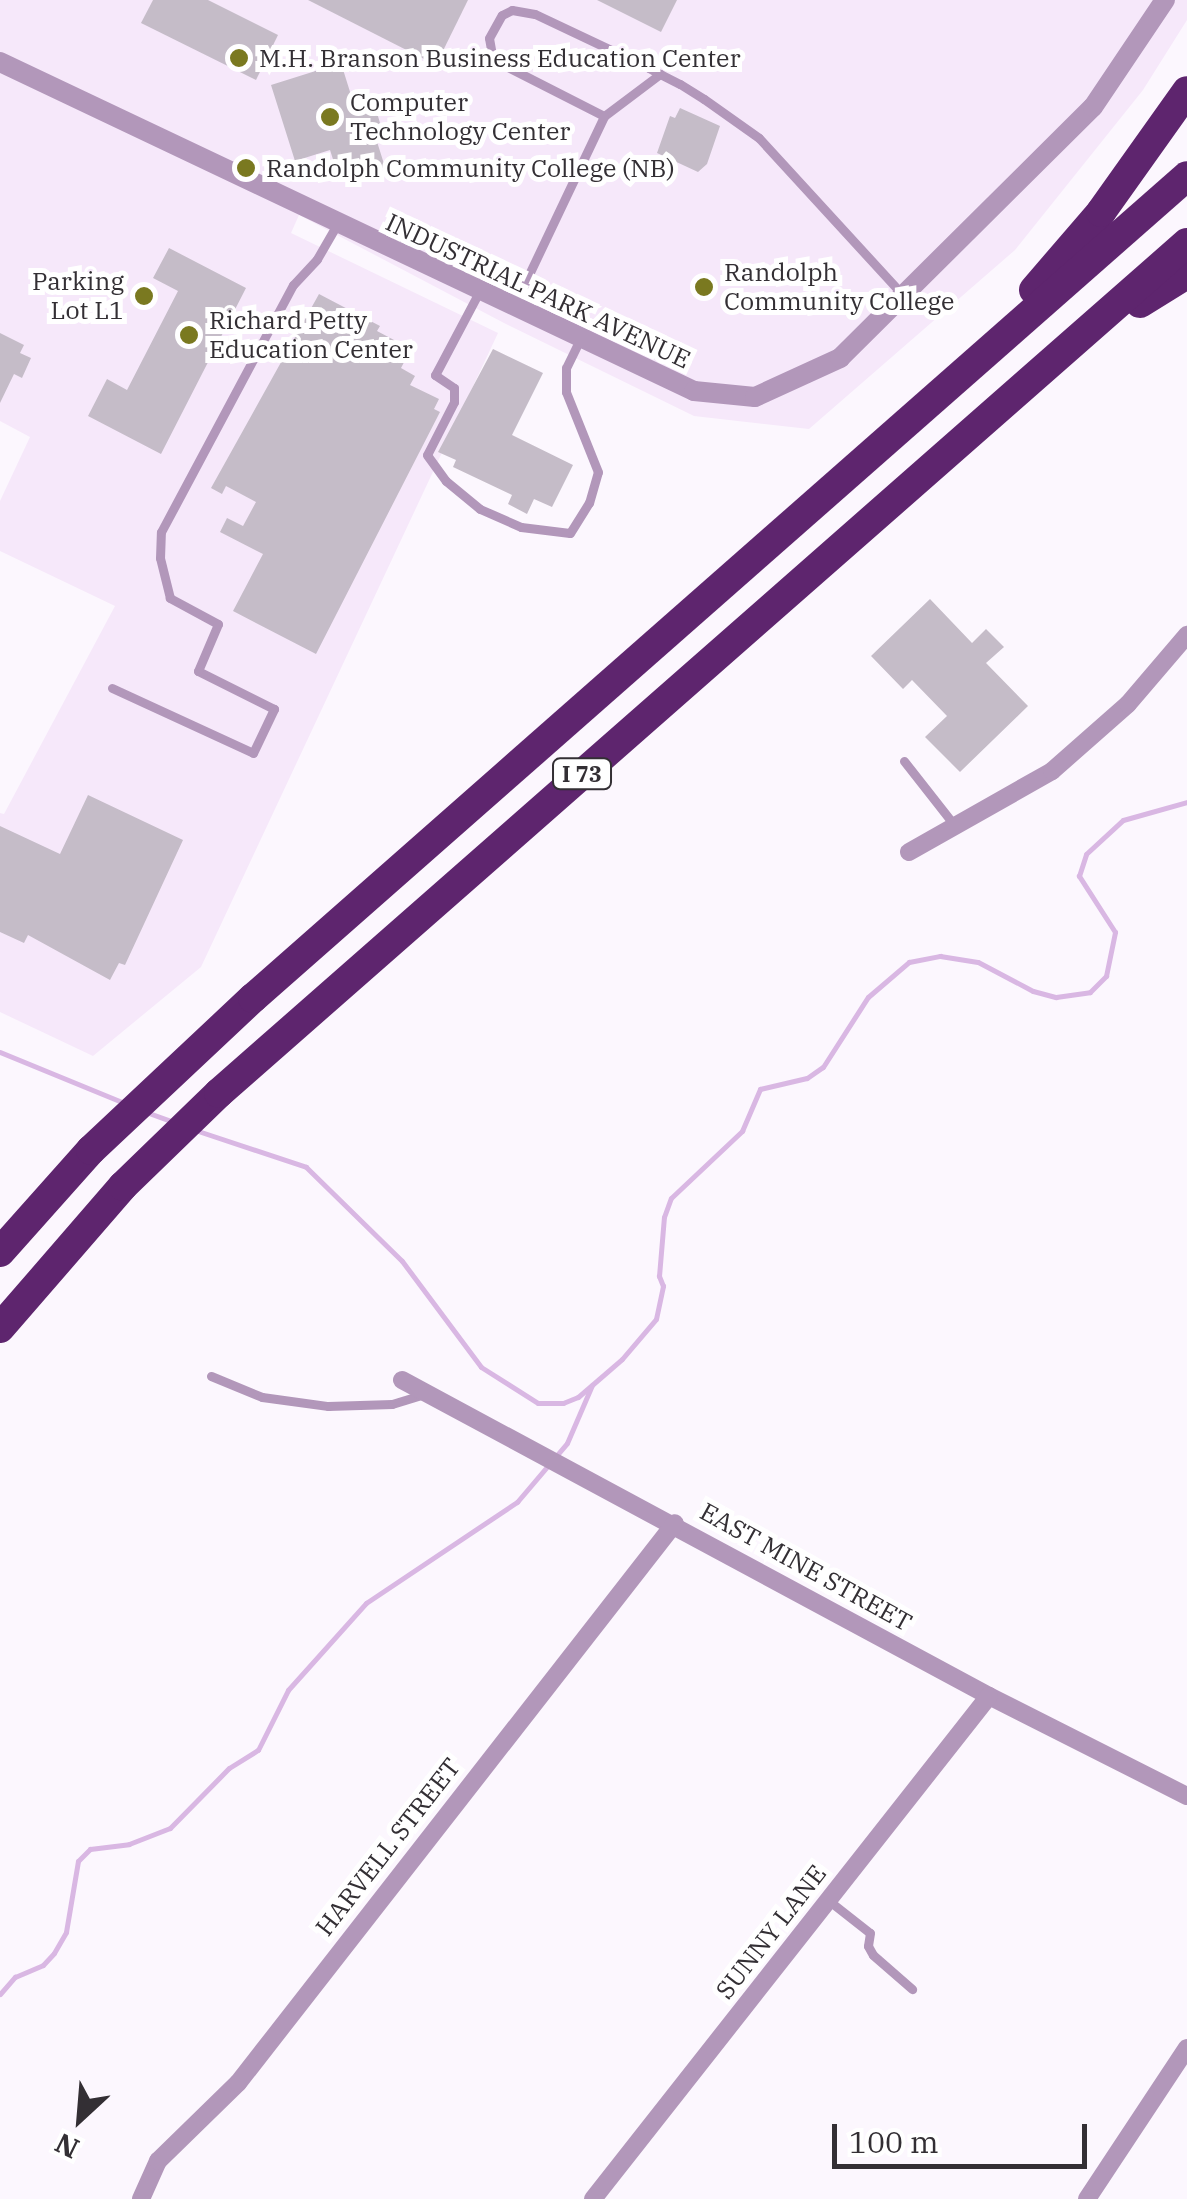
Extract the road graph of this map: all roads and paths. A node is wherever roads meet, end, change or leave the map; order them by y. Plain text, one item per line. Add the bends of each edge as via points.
1 (1165, 0) edge
2 (0, 62) edge
3 (660, 74) junction
4 (1187, 91) edge
5 (604, 116) junction
6 (1187, 176) edge
7 (337, 224) junction
8 (1187, 243) edge
9 (1187, 274) edge
10 (479, 292) junction
11 (904, 294) junction
12 (513, 308) junction
13 (580, 339) junction
14 (993, 345) junction
15 (1065, 349) junction
16 (1187, 635) edge
17 (112, 688) dead end
18 (904, 761) dead end
19 (955, 826) junction
20 (909, 852) dead end
21 (0, 1252) edge
22 (0, 1328) edge
23 (211, 1376) dead end
24 (402, 1380) dead end
25 (426, 1393) junction
26 (676, 1524) junction
27 (989, 1696) junction
28 (1187, 1796) edge
29 (828, 1900) junction
30 (912, 1990) dead end
31 (1187, 2048) edge
32 (142, 2199) edge
33 (593, 2199) edge
34 (1087, 2199) edge

1 - 11 street, INDUSTRIAL PARK AVENUE via 1093,107
2 - 7 street, INDUSTRIAL PARK AVENUE
3 - 5 lane
3 - 5 lane via 535,14 512,10 502,16 489,38 492,55
3 - 11 lane via 760,138
4 - 14 highway
5 - 12 lane
6 - 14 highway, I 73
7 - 10 street, INDUSTRIAL PARK AVENUE
7 - 17 lane via 293,285 161,532 170,598 218,624 198,671 274,708 253,753
8 - 15 highway, I 73
9 - 15 highway
10 - 12 street, INDUSTRIAL PARK AVENUE
10 - 13 lane via 436,374 454,388 454,402 427,455 480,509 521,527 570,532 589,503 598,472 566,392 566,368
11 - 13 street, INDUSTRIAL PARK AVENUE via 840,358 755,396 694,391
12 - 13 street, INDUSTRIAL PARK AVENUE
14 - 21 highway, I 73 via 253,998 91,1150
15 - 22 highway, I 73 via 219,1094 123,1186
16 - 19 street via 1128,704 1052,771
18 - 19 lane
19 - 20 street
23 - 25 lane via 262,1397 328,1406 392,1404
24 - 25 street, EAST MINE STREET
25 - 26 street, EAST MINE STREET
26 - 27 street, EAST MINE STREET
26 - 32 street, HARVELL STREET via 238,2083 158,2161
27 - 28 street, EAST MINE STREET
27 - 29 street, SUNNY LANE
29 - 30 lane via 870,1933 873,1955
29 - 33 street, SUNNY LANE
31 - 34 street

